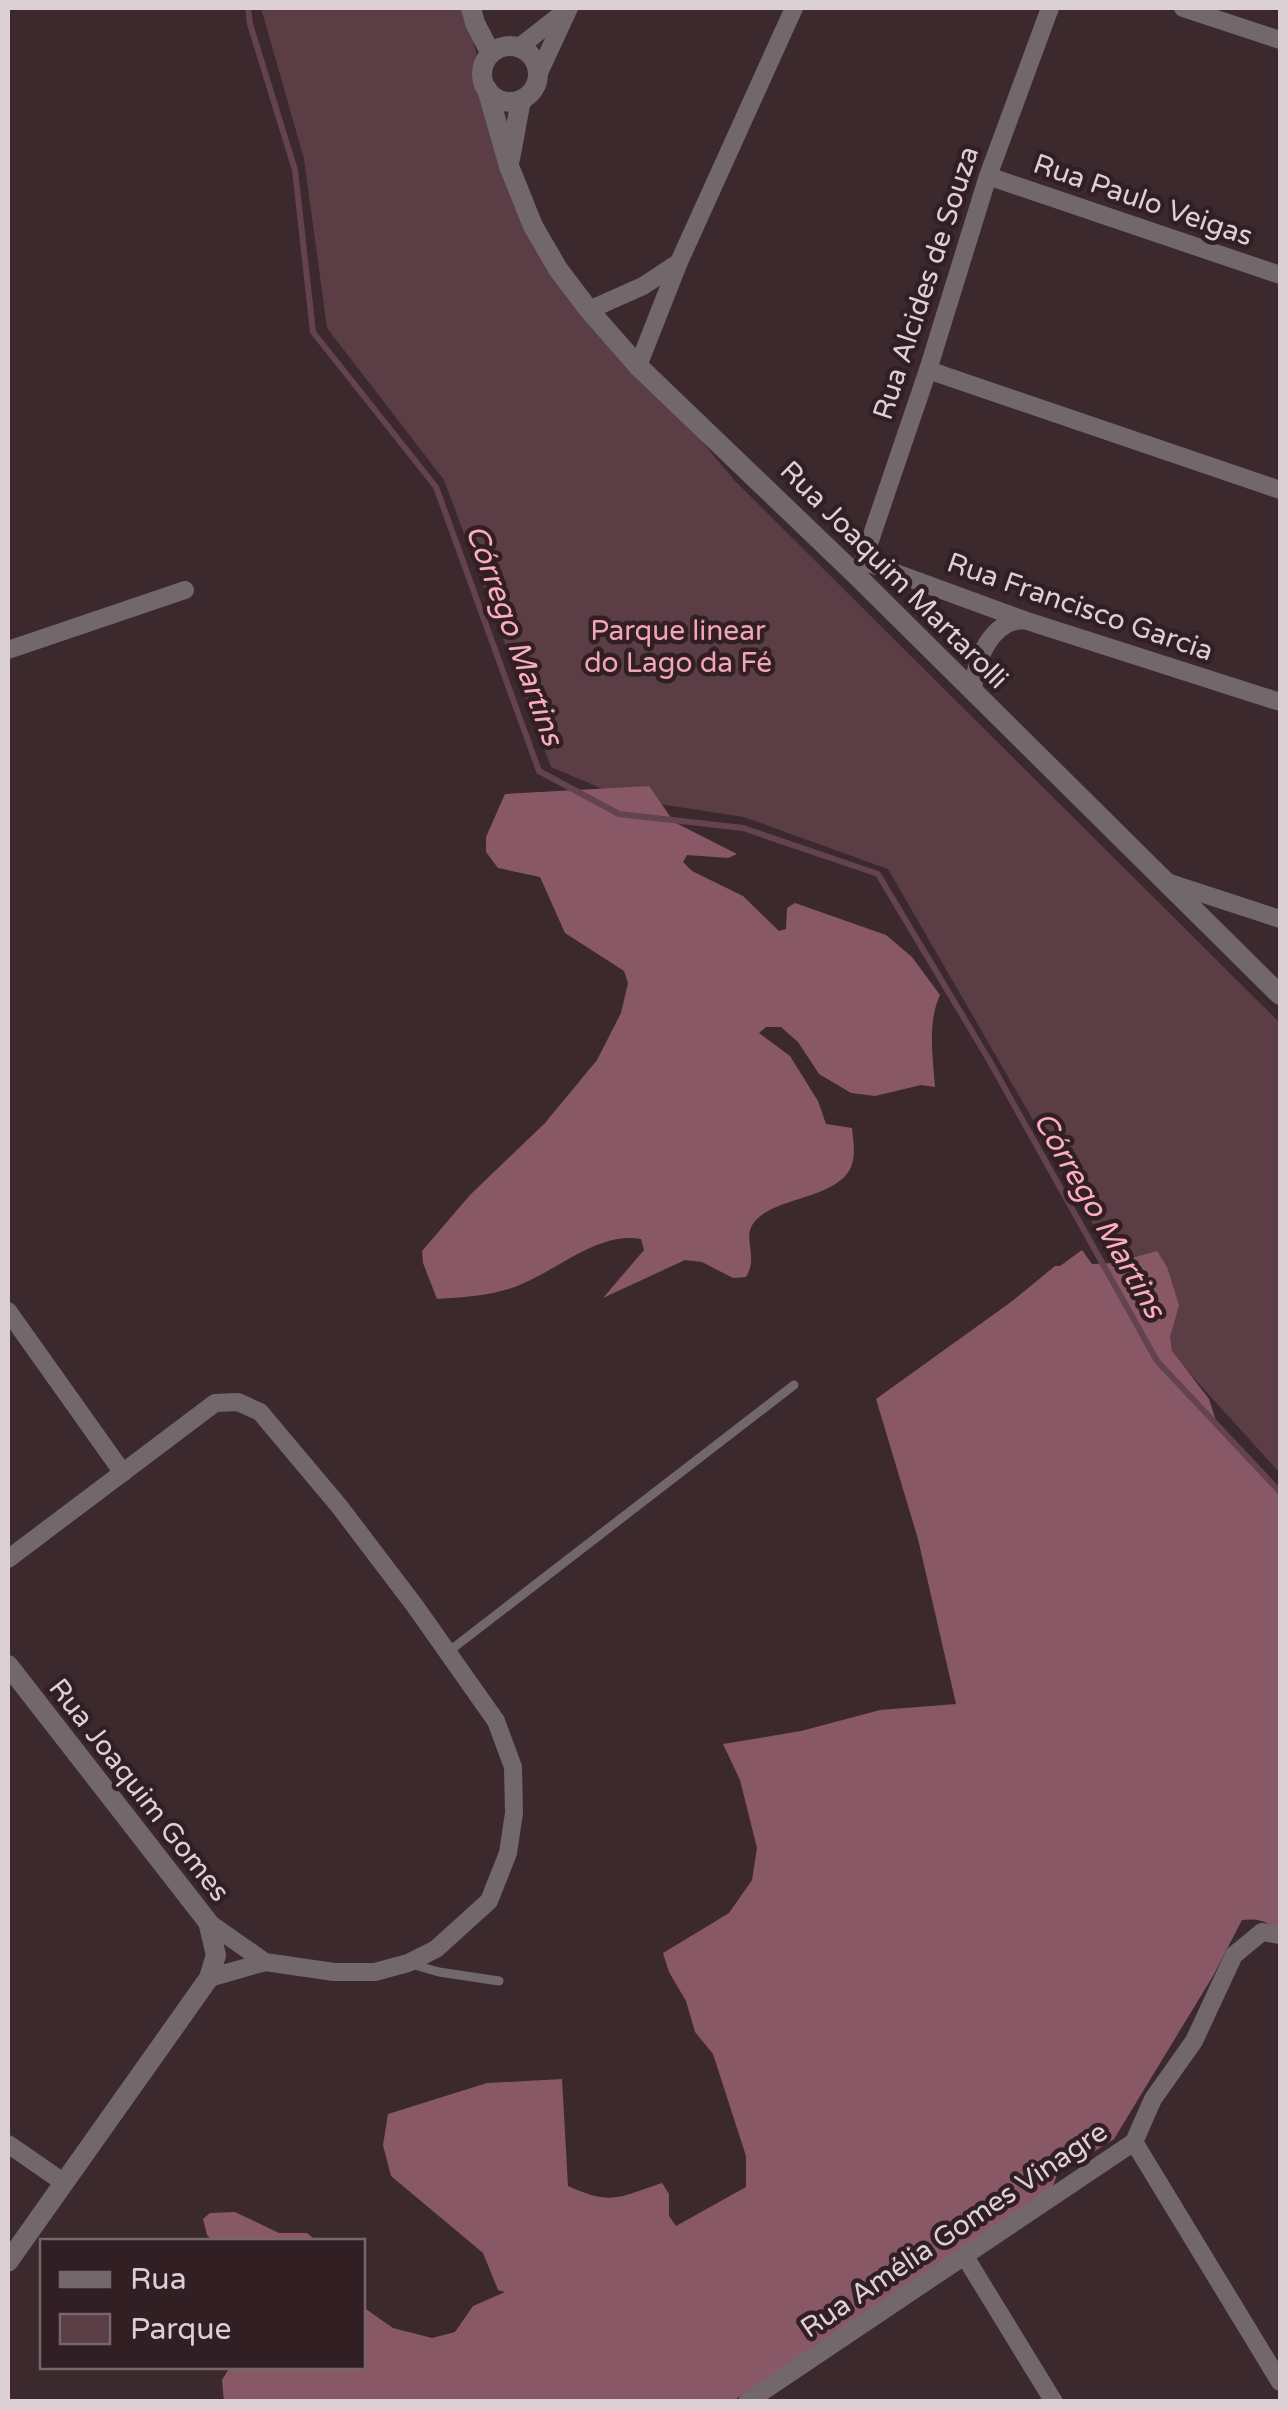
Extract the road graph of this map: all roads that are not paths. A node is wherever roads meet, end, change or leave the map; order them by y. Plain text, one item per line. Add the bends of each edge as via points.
1 (470, 8) edge
2 (568, 8) edge
3 (794, 8) edge
4 (1050, 8) edge
5 (1184, 8) edge
6 (1280, 40) edge
7 (518, 48) junction
8 (490, 54) junction
9 (538, 78) junction
10 (486, 90) junction
11 (521, 100) junction
12 (509, 166) junction
13 (988, 176) junction
14 (678, 262) junction
15 (1280, 275) edge
16 (589, 310) junction
17 (638, 366) junction
18 (928, 370) junction
19 (1280, 490) edge
20 (859, 568) junction
21 (185, 590) dead end
22 (1024, 620) junction
23 (8, 650) edge
24 (973, 692) junction
25 (1280, 702) edge
26 (1166, 882) junction
27 (1280, 919) edge
28 (1280, 995) edge
29 (8, 1311) edge
30 (794, 1385) dead end
31 (123, 1473) junction
32 (8, 1559) edge
33 (448, 1652) junction
34 (8, 1665) edge
35 (208, 1922) junction
36 (1271, 1933) edge
37 (265, 1962) junction
38 (408, 1963) junction
39 (209, 1978) junction
40 (499, 1982) dead end
41 (1134, 2142) junction
42 (8, 2144) edge
43 (63, 2182) junction
44 (964, 2255) junction
45 (8, 2262) edge
46 (1280, 2382) edge
47 (747, 2402) edge
48 (1054, 2402) edge

1 - 8 street
2 - 7 street
2 - 9 street
3 - 14 street
4 - 13 street, Rua Alcides de Souza
5 - 6 street
7 - 8 street
7 - 9 street via 533,59
8 - 10 street via 482,71
9 - 11 street
10 - 11 street via 502,101
10 - 12 street, Rua Joaquim Martarolli
11 - 12 street
12 - 16 street, Rua Joaquim Martarolli via 533,226
13 - 15 street, Rua Paulo Veigas
13 - 18 street, Rua Alcides de Souza
14 - 16 street
14 - 17 street
16 - 17 street, Rua Joaquim Martarolli
17 - 20 street, Rua Joaquim Martarolli
18 - 19 street
18 - 20 street, Rua Alcides de Souza
20 - 22 street, Rua Francisco Garcia
20 - 24 street, Rua Joaquim Martarolli
21 - 23 street
22 - 24 street via 994,635 974,671
22 - 25 street, Rua Francisco Garcia
24 - 26 street, Rua Joaquim Martarolli
26 - 27 street
26 - 28 street, Rua Joaquim Martarolli
29 - 31 street
30 - 33 lane
31 - 32 street
31 - 33 street via 215,1404 238,1402 260,1412
33 - 38 street via 496,1721 513,1768 514,1813 508,1853 489,1901 436,1949
34 - 35 street, Rua Joaquim Gomes
35 - 37 street
35 - 39 street, Rua Joaquim Gomes via 216,1954
36 - 41 street, Rua Amélia Gomes Vinagre via 1234,1955 1194,2041
37 - 38 street via 334,1972
37 - 39 street
38 - 40 lane
39 - 43 street
41 - 44 street, Rua Amélia Gomes Vinagre
41 - 46 street
42 - 43 street
43 - 45 street
44 - 47 street, Rua Amélia Gomes Vinagre
44 - 48 street

